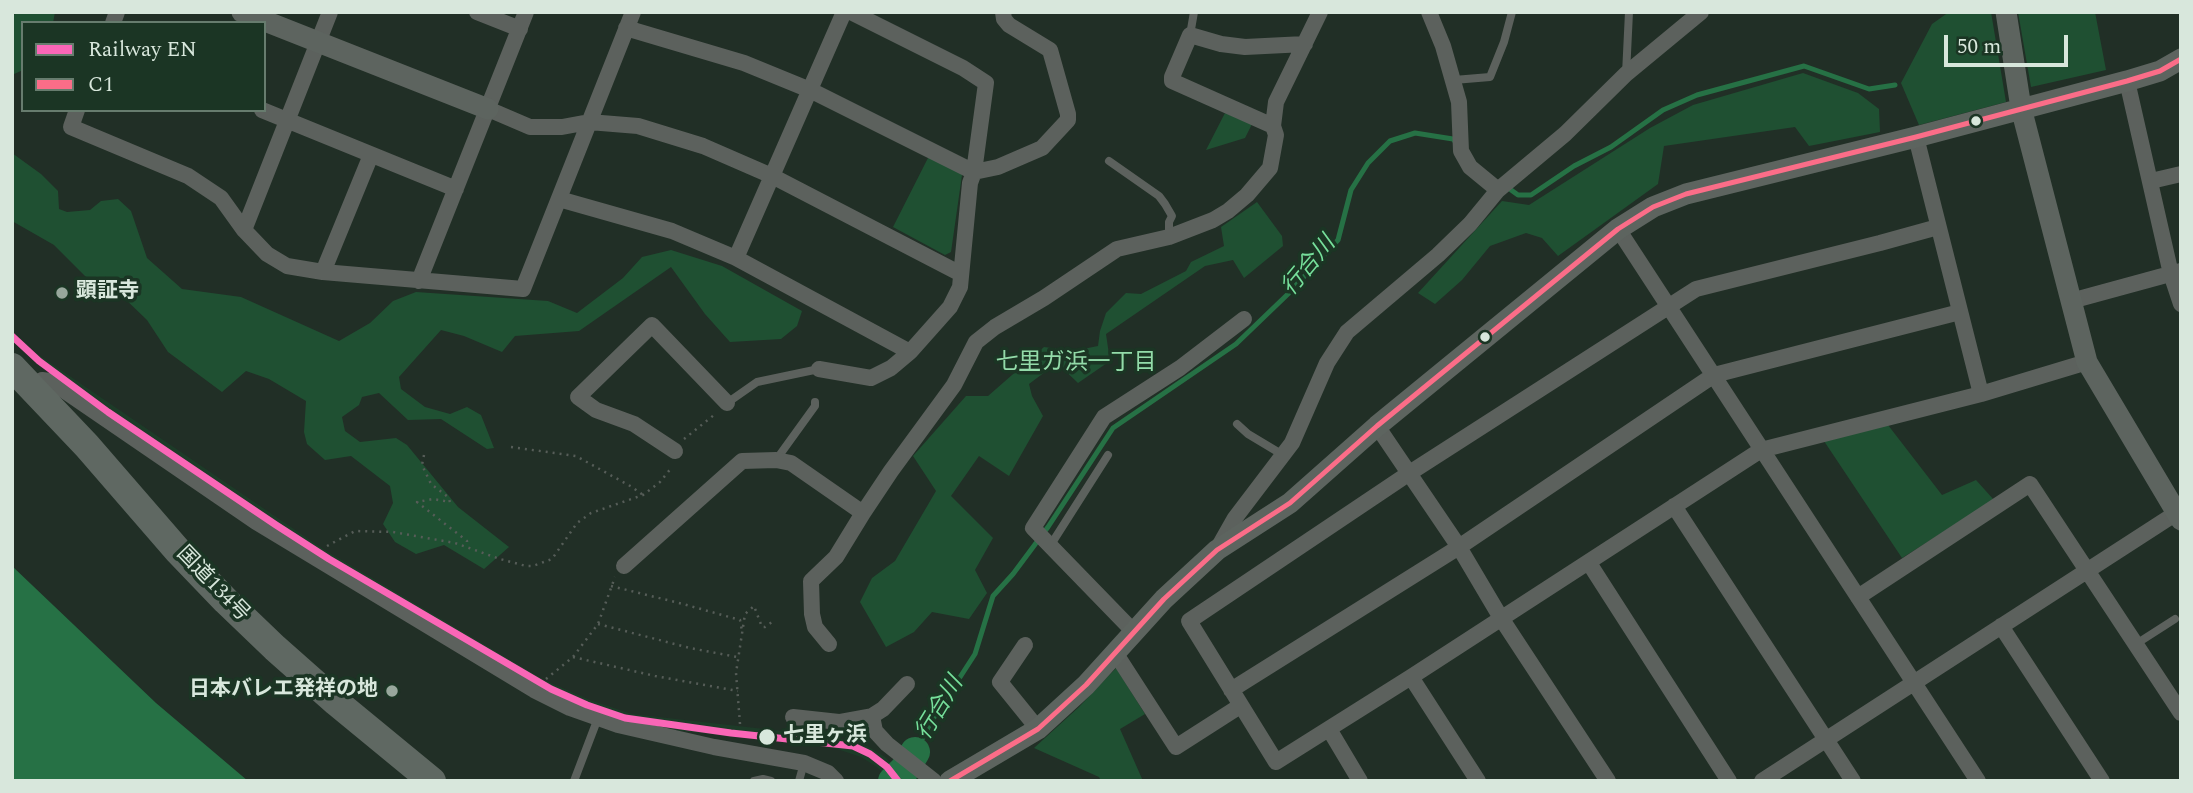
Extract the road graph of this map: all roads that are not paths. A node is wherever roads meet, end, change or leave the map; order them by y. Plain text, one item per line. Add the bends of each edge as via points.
1 (242, 12) edge
2 (330, 12) edge
3 (477, 12) edge
4 (526, 12) edge
5 (633, 12) edge
6 (844, 12) edge
7 (851, 12) edge
8 (1003, 12) edge
9 (1194, 12) edge
10 (1320, 12) edge
11 (1429, 12) edge
12 (1512, 12) edge
13 (1629, 12) edge
14 (1701, 12) edge
15 (2006, 12) edge
16 (265, 21) edge
17 (266, 21) edge
18 (626, 28) junction
19 (520, 29) junction
20 (1190, 35) junction
21 (318, 42) junction
22 (1305, 44) junction
23 (2181, 59) edge
24 (1626, 74) junction
25 (1454, 80) junction
26 (2127, 81) junction
27 (810, 90) junction
28 (2021, 108) junction
29 (488, 109) junction
30 (76, 112) edge
31 (266, 112) edge
32 (287, 120) junction
33 (589, 122) junction
34 (1273, 126) junction
35 (1916, 137) junction
36 (372, 155) junction
37 (1109, 161) dead end
38 (974, 172) junction
39 (2181, 174) edge
40 (772, 176) junction
41 (2151, 181) junction
42 (456, 189) junction
43 (1498, 190) junction
44 (559, 199) junction
45 (1938, 227) junction
46 (1618, 229) junction
47 (244, 230) junction
48 (1169, 237) junction
49 (736, 258) junction
50 (323, 272) junction
51 (2176, 272) edge
52 (961, 274) junction
53 (419, 281) junction
54 (2071, 301) junction
55 (2181, 304) edge
56 (1668, 306) junction
57 (1960, 312) junction
58 (1244, 319) dead end
59 (910, 352) junction
60 (2087, 362) junction
61 (12, 367) edge
62 (819, 369) joint
63 (1714, 375) junction
64 (32, 387) junction
65 (1981, 394) junction
66 (815, 402) dead end
67 (727, 403) joint
68 (1237, 424) dead end
69 (1377, 426) junction
70 (1761, 450) junction
71 (675, 451) road end
72 (1108, 455) dead end
73 (1283, 455) junction
74 (776, 460) junction
75 (1408, 474) junction
76 (1674, 506) junction
77 (863, 513) junction
78 (2179, 514) edge
79 (1050, 546) junction
80 (1459, 547) junction
81 (1217, 550) junction
82 (1589, 563) junction
83 (624, 566) road end
84 (2088, 570) junction
85 (1858, 597) junction
86 (1502, 618) junction
87 (2175, 619) dead end
88 (2001, 626) junction
89 (1134, 632) junction
90 (829, 643) dead end
91 (2136, 644) junction
92 (1025, 645) dead end
93 (1115, 653) junction
94 (1411, 677) junction
95 (1914, 683) junction
96 (907, 684) dead end
97 (1231, 690) junction
98 (1240, 706) junction
99 (2181, 713) edge
100 (872, 716) junction
101 (793, 717) dead end
102 (598, 718) junction
103 (1038, 729) junction
104 (1329, 729) junction
105 (1826, 740) junction
106 (804, 763) junction
107 (432, 781) edge
108 (574, 781) edge
109 (754, 781) edge
110 (771, 781) edge
111 (799, 781) edge
112 (836, 781) edge
113 (934, 781) edge
114 (950, 781) edge
115 (1360, 781) edge
116 (1478, 781) edge
117 (1608, 781) edge
118 (1729, 781) edge
119 (1762, 781) edge
120 (1853, 781) edge
121 (1978, 781) edge
122 (2102, 781) edge

1 - 16 street
2 - 21 street
3 - 19 street
4 - 19 street
5 - 18 street
6 - 27 street
7 - 38 street via 986,83
8 - 38 street via 1009,25 1050,50 1068,120 1042,148
9 - 20 lane
10 - 22 street
11 - 25 street
12 - 25 lane via 1490,77
13 - 24 lane
14 - 24 street
15 - 28 street
17 - 21 street
18 - 27 street via 744,64
18 - 33 street
19 - 29 street
20 - 22 street via 1245,47
20 - 34 street via 1172,81
21 - 29 street
21 - 32 street
22 - 34 street via 1276,102
23 - 26 street
24 - 43 street
25 - 43 street via 1461,151 1470,167
26 - 28 street
26 - 41 street
27 - 38 street
27 - 40 street
28 - 35 street
28 - 54 street
29 - 33 street via 530,127
29 - 42 street
30 - 47 street via 71,127 188,176 221,198
31 - 32 street
32 - 36 street
32 - 47 street
33 - 40 street via 638,126 703,146
33 - 44 street
34 - 48 street via 1276,135 1270,167 1247,195 1213,220
35 - 45 street
35 - 46 street via 1686,194 1653,207
36 - 42 street
36 - 50 street
37 - 48 lane via 1166,204 1172,216
38 - 52 street
39 - 41 street
40 - 49 street
40 - 52 street
41 - 51 street
42 - 53 street
43 - 73 street via 1438,255 1347,332
44 - 49 street via 672,230
44 - 53 street via 523,289
45 - 56 street via 1696,289
45 - 57 street
46 - 56 street
46 - 69 street
47 - 50 street via 267,254 287,266
48 - 77 street via 1117,249 976,342 954,385
49 - 59 street
50 - 53 street
51 - 54 street
51 - 55 street
52 - 59 street via 950,307
54 - 60 street
56 - 63 street
56 - 75 street
57 - 63 street
57 - 65 street
58 - 79 street via 1104,417 1033,528
59 - 62 street via 871,378
60 - 65 street
60 - 78 street
61 - 64 highway, 国道134号
62 - 67 lane via 757,382
63 - 70 street
63 - 80 street
64 - 102 street via 41,380 50,381 256,522 534,690
64 - 107 highway, 国道134号 via 226,601
65 - 70 street
66 - 74 lane
67 - 71 street via 652,325 578,397 596,410 634,424
68 - 73 lane
69 - 75 street
69 - 81 street via 1290,503
70 - 76 street
70 - 85 street
72 - 79 lane
73 - 81 street
74 - 77 street via 791,463
74 - 83 street via 743,461
75 - 80 street
75 - 97 street via 1189,621
76 - 82 street
76 - 105 street
77 - 90 street via 836,557 811,580 815,627
78 - 84 street
79 - 89 street
80 - 86 street
80 - 97 street
81 - 89 street
82 - 86 street
82 - 118 street
84 - 85 street via 2030,484
84 - 88 street
84 - 91 street
85 - 95 street
86 - 94 street
86 - 117 street
87 - 91 lane
88 - 95 street
88 - 122 street
89 - 93 street
91 - 99 street
92 - 103 street via 1000,681
93 - 98 street via 1176,747
93 - 103 street
94 - 104 street
94 - 116 street
95 - 105 street
95 - 121 street
96 - 100 street
97 - 98 street
98 - 104 street via 1276,762
100 - 101 street via 839,722
100 - 113 street via 875,731 887,744
102 - 106 street via 714,747
102 - 108 lane
103 - 114 street
104 - 115 street
105 - 119 street
105 - 120 street
106 - 111 lane
106 - 112 street
109 - 110 lane

